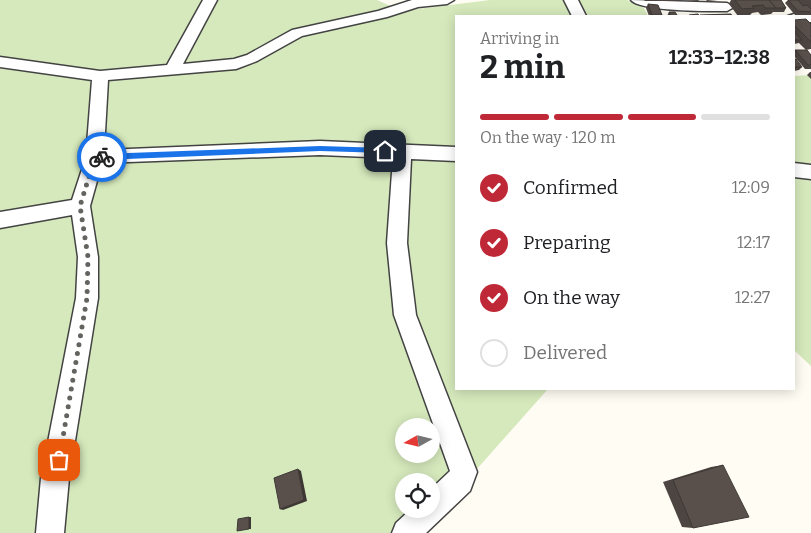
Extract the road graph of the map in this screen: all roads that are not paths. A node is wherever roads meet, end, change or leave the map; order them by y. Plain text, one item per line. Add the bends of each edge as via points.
1 (210, 0) edge
2 (383, 0) edge
3 (447, 0) edge
4 (571, 0) edge
5 (638, 0) edge
6 (417, 1) edge
7 (398, 8) junction
8 (728, 8) edge
9 (578, 15) edge
10 (795, 18) edge
11 (811, 18) edge
12 (0, 62) edge
13 (172, 70) junction
14 (100, 76) junction
15 (402, 151) junction
16 (455, 154) edge
17 (95, 157) junction
18 (795, 170) edge
19 (811, 172) edge
20 (80, 206) junction
21 (0, 220) edge
22 (440, 500) edge
23 (422, 518) edge
24 (50, 533) edge
25 (406, 533) edge

1 - 13 street
2 - 7 street
3 - 6 street
4 - 9 street
5 - 8 street via 649,4
6 - 7 street
7 - 13 street via 297,33 236,64
10 - 11 street
12 - 14 street
13 - 14 street
14 - 17 street
15 - 16 street
15 - 17 street via 320,148
15 - 22 street via 397,243 405,315 464,472 460,481
17 - 20 street
18 - 19 street
20 - 21 street
20 - 24 street via 88,257 87,298 56,478
23 - 25 street

